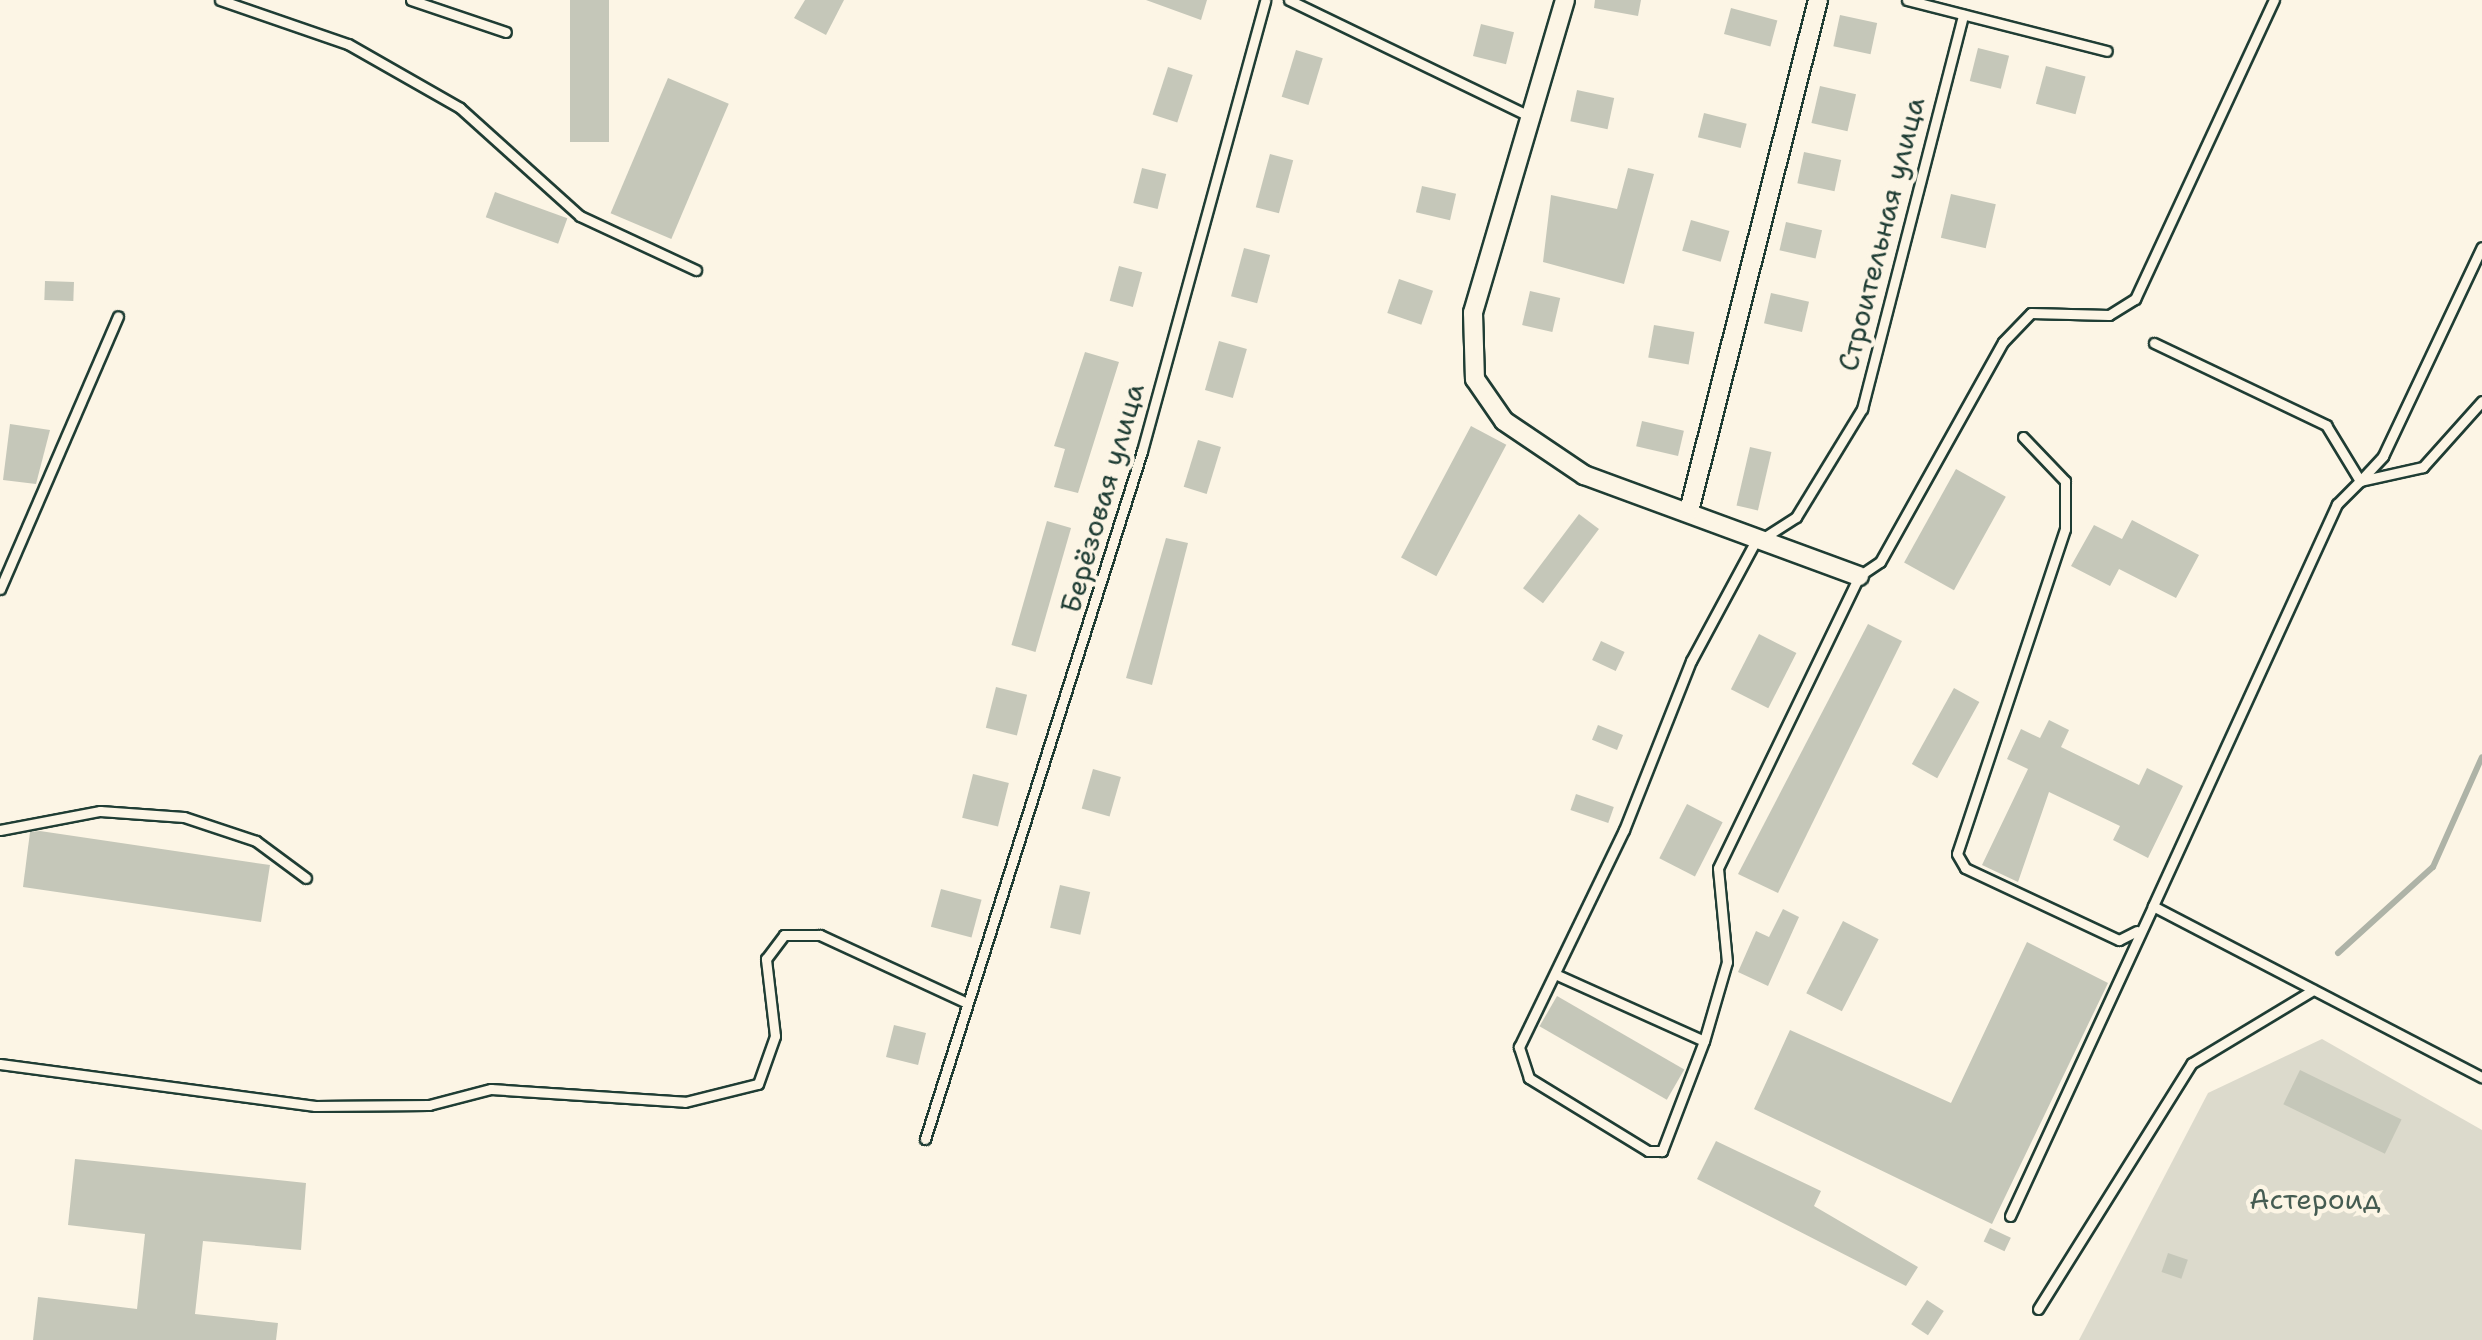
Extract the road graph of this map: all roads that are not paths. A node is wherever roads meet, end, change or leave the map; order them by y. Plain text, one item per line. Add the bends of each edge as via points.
1 (220, 0) edge
2 (263, 0) edge
3 (411, 0) edge
4 (1264, 0) edge
5 (1288, 0) edge
6 (1565, 0) edge
7 (1818, 0) edge
8 (1907, 0) edge
9 (2274, 0) edge
10 (256, 11) junction
11 (1964, 15) junction
12 (506, 32) dead end
13 (2107, 51) dead end
14 (1536, 120) junction
15 (2482, 247) edge
16 (696, 270) dead end
17 (118, 316) dead end
18 (2154, 344) dead end
19 (2482, 401) edge
20 (2024, 436) dead end
21 (2360, 481) junction
22 (1689, 511) junction
23 (1754, 544) junction
24 (1859, 576) junction
25 (0, 589) edge
26 (0, 830) edge
27 (306, 878) dead end
28 (2153, 906) junction
29 (2137, 931) junction
30 (1555, 974) junction
31 (2314, 990) junction
32 (967, 1004) junction
33 (1704, 1040) junction
34 (0, 1064) edge
35 (2482, 1077) edge
36 (925, 1139) dead end
37 (2010, 1216) dead end
38 (2038, 1309) dead end

1 - 10 lane
2 - 10 lane
3 - 12 lane
4 - 32 lane, Берёзовая улица via 1136,468
5 - 14 lane
6 - 14 street
7 - 22 street
8 - 11 lane
9 - 24 lane via 2135,299 2108,315 2030,313 2002,342 1880,562
10 - 16 lane via 348,44 460,108 580,216
11 - 13 lane
11 - 23 lane, Строительная улица via 1867,398 1796,518
14 - 22 street via 1473,313 1476,378 1504,421 1544,453
15 - 21 lane via 2383,456
17 - 25 lane
18 - 21 lane via 2326,426
19 - 21 lane via 2423,467
20 - 29 lane via 2065,481 2065,529 1957,854 1965,868 2119,940
21 - 28 lane via 2328,519
22 - 23 street
23 - 24 street
23 - 30 lane via 1660,728
24 - 33 lane via 1718,868 1727,962
26 - 27 lane via 100,811 184,817 256,841
28 - 29 lane
28 - 31 lane
29 - 37 lane
30 - 33 lane
30 - 33 lane via 1520,1064 1648,1151 1664,1148
31 - 35 lane
31 - 38 lane via 2192,1063
32 - 34 lane via 820,935 784,936 766,959 775,1036 758,1084 684,1102 475,1090 430,1105 314,1106
32 - 36 lane, Берёзовая улица

